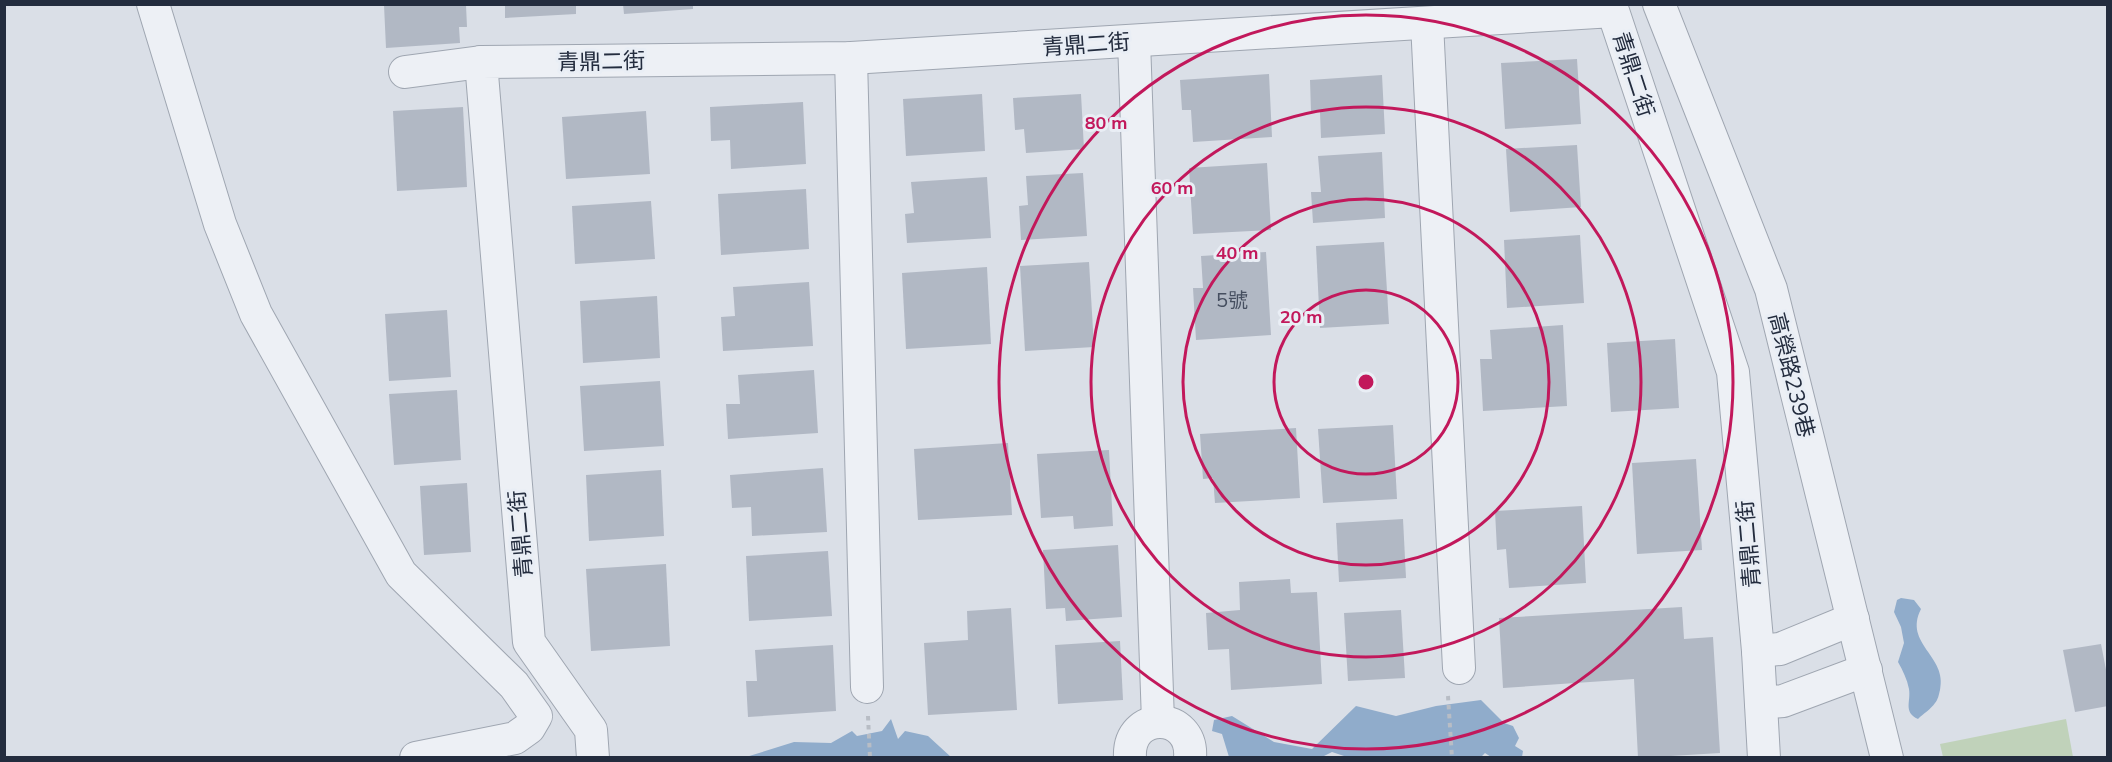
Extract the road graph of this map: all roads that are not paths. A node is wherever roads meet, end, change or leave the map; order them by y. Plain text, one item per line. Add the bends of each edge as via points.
1 (153, 4) edge
2 (1659, 4) edge
3 (1427, 22) junction
4 (1134, 40) junction
5 (851, 58) junction
6 (481, 62) junction
7 (405, 72) dead end
8 (1853, 619) junction
9 (1758, 651) junction
10 (1460, 668) dead end
11 (1866, 670) junction
12 (867, 687) dead end
13 (1761, 703) junction
14 (1158, 721) junction
15 (592, 744) edge
16 (417, 758) edge
17 (1130, 758) edge
18 (1190, 758) edge
19 (1764, 758) edge
20 (1887, 758) edge

1 - 16 street via 220,224 256,314 401,574 514,685 536,716 529,728 515,738
2 - 8 street, 高榮路239巷 via 1771,289
3 - 4 street, 青鼎二街
3 - 9 street, 青鼎二街 via 1613,11 1733,372
3 - 10 street
4 - 5 street, 青鼎二街
4 - 14 street
5 - 6 street, 青鼎二街
5 - 12 street
6 - 7 street
6 - 15 street, 青鼎二街 via 529,642
8 - 9 street via 1780,649
8 - 11 street, 高榮路239巷
9 - 13 street
11 - 13 street via 1783,701
11 - 20 street, 高榮路239巷
13 - 19 street
14 - 17 street via 1139,729 1132,738
14 - 18 street via 1183,732

